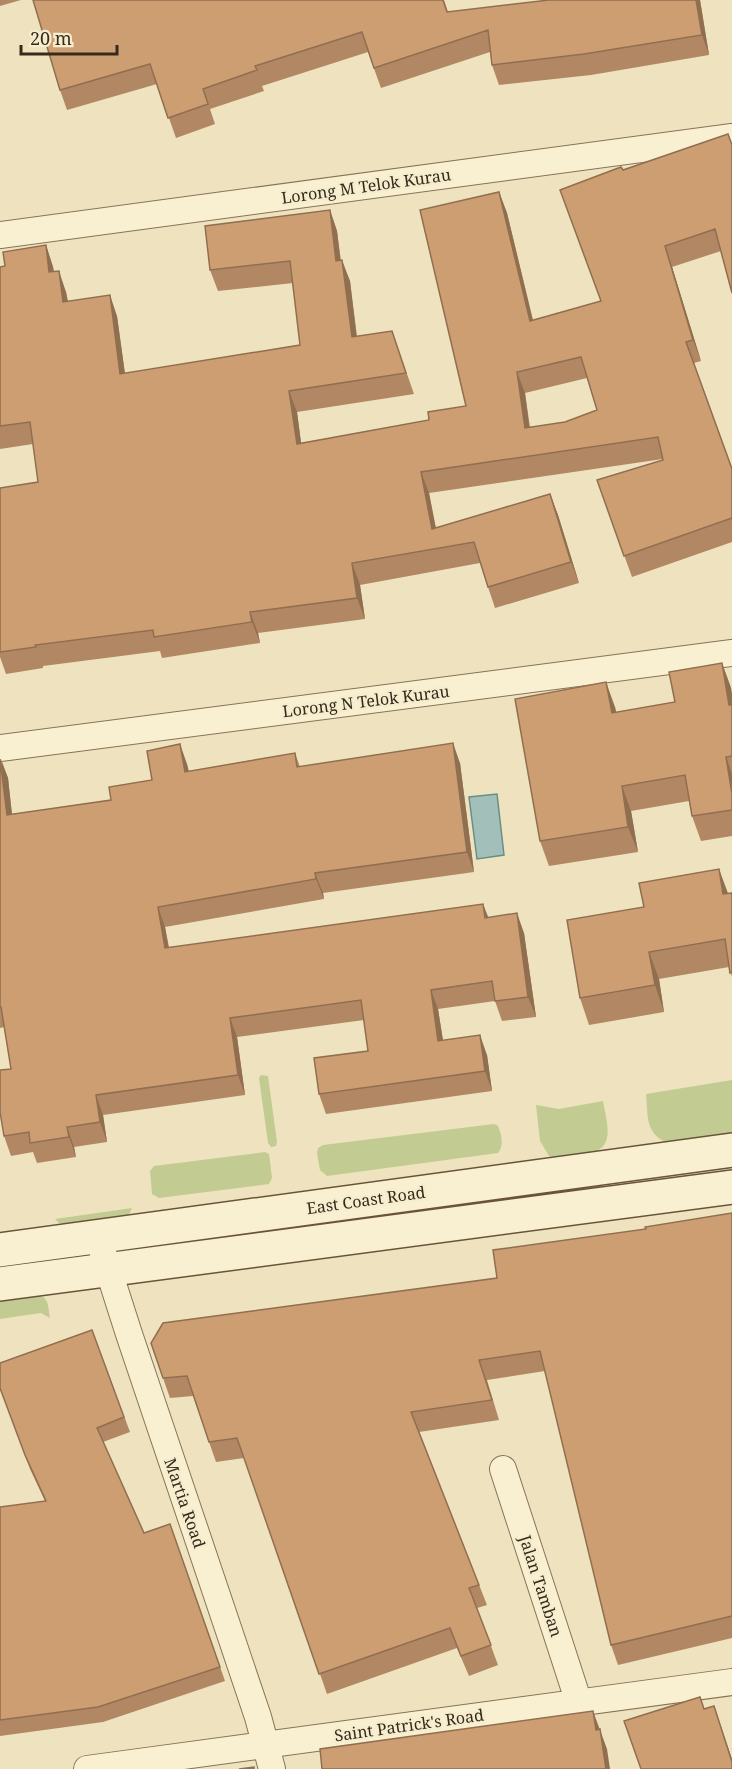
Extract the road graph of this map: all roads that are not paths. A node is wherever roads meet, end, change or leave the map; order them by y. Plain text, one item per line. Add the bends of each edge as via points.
1 (732, 136) edge
2 (0, 235) edge
3 (732, 653) edge
4 (0, 748) edge
5 (732, 1150) edge
6 (732, 1187) edge
7 (98, 1237) junction
8 (0, 1250) edge
9 (108, 1269) junction
10 (0, 1284) edge
11 (504, 1470) dead end
12 (732, 1682) edge
13 (579, 1703) junction
14 (266, 1744) junction
15 (87, 1769) edge
16 (272, 1769) edge

1 - 2 street, Lorong M Telok Kurau
3 - 4 street, Lorong N Telok Kurau
5 - 7 main road, East Coast Road
6 - 9 main road
7 - 8 main road, East Coast Road
7 - 9 street, Martia Road
9 - 10 main road
9 - 14 street, Martia Road
11 - 13 street, Jalan Tamban
12 - 13 street, Saint Patrick's Road
13 - 14 street, Saint Patrick's Road
14 - 15 street, Saint Patrick's Road
14 - 16 street, Martia Road

